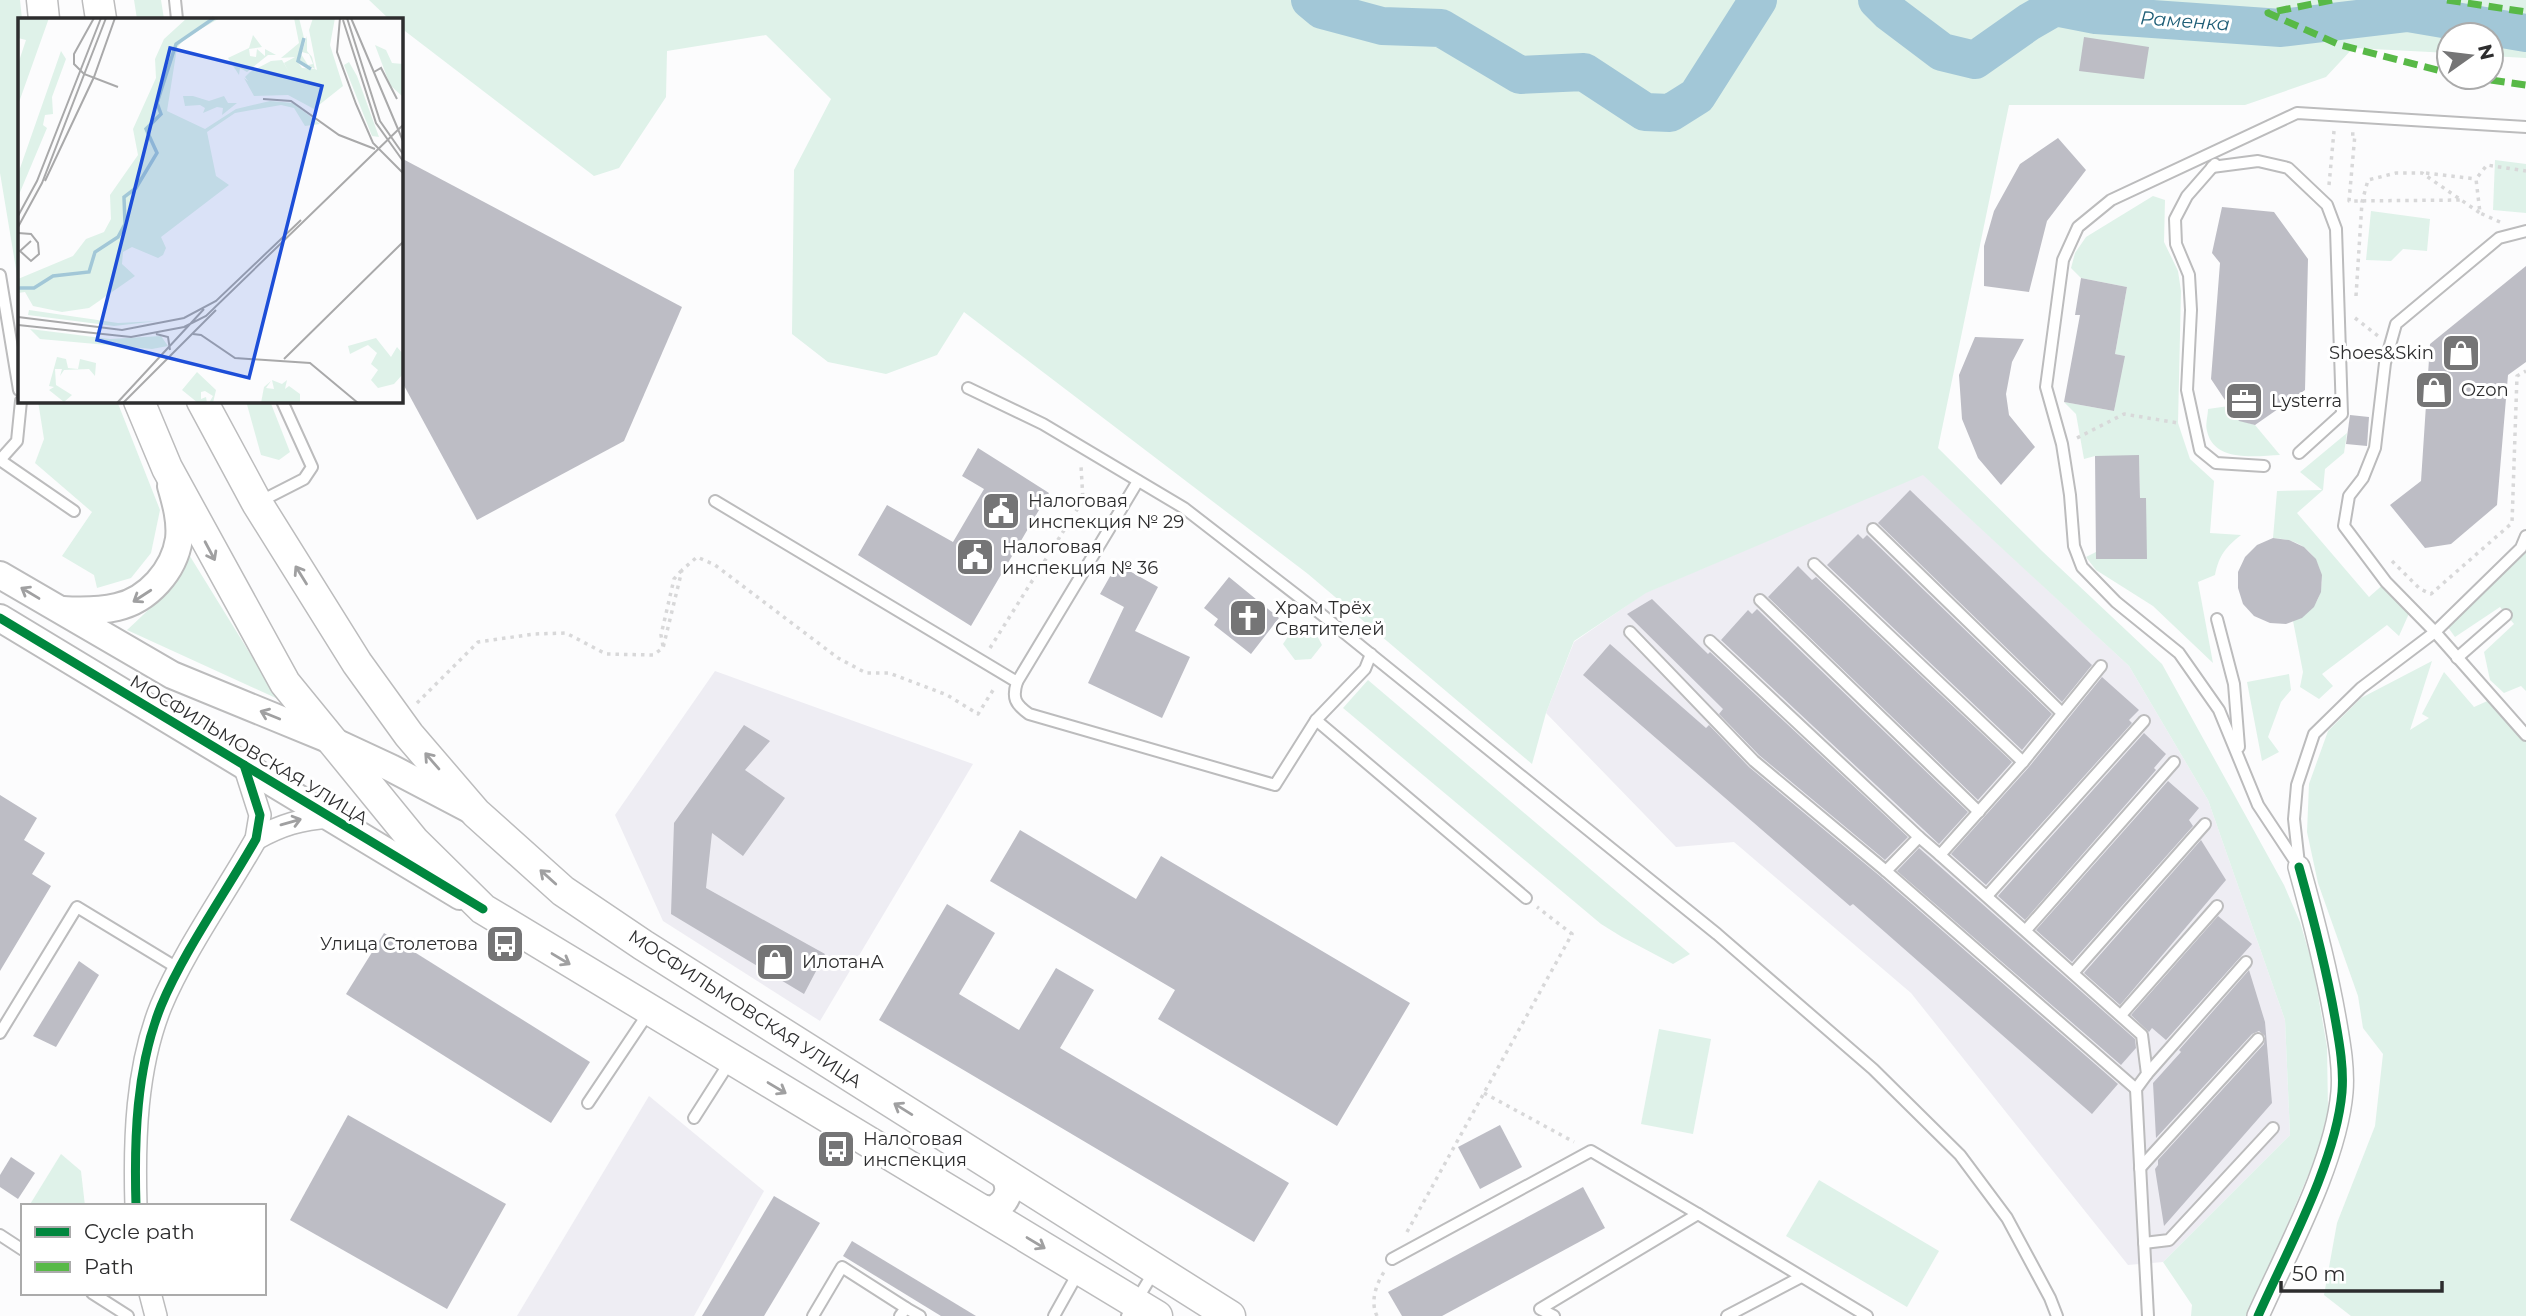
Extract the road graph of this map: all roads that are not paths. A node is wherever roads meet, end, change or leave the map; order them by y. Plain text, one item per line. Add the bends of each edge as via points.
1 (42, 0) edge
2 (98, 0) edge
3 (175, 0) edge
4 (44, 18) edge
5 (101, 18) edge
6 (177, 18) edge
7 (2526, 127) edge
8 (2230, 146) junction
9 (2212, 167) junction
10 (2524, 231) edge
11 (0, 275) edge
12 (2, 303) edge
13 (18, 385) edge
14 (968, 388) dead end
15 (21, 402) edge
16 (139, 402) edge
17 (203, 402) edge
18 (282, 402) edge
19 (2299, 453) dead end
20 (0, 460) edge
21 (2263, 466) dead end
22 (167, 468) junction
23 (1138, 481) junction
24 (715, 501) dead end
25 (257, 503) junction
26 (74, 511) dead end
27 (1872, 529) dead end
28 (2526, 536) edge
29 (1814, 564) dead end
30 (0, 575) edge
31 (1760, 600) dead end
32 (61, 610) junction
33 (2506, 615) dead end
34 (0, 618) edge
35 (2217, 619) dead end
36 (1630, 632) dead end
37 (2435, 632) junction
38 (1710, 641) dead end
39 (1371, 654) junction
40 (2458, 658) junction
41 (2101, 666) dead end
42 (1017, 682) junction
43 (2062, 713) junction
44 (1316, 720) junction
45 (2144, 721) dead end
46 (2526, 735) edge
47 (333, 741) junction
48 (2239, 755) junction
49 (2023, 762) junction
50 (2174, 762) dead end
51 (244, 765) junction
52 (1979, 812) junction
53 (476, 813) junction
54 (330, 817) junction
55 (2205, 824) dead end
56 (1919, 837) junction
57 (256, 839) junction
58 (1940, 855) junction
59 (2300, 867) junction
60 (1886, 871) junction
61 (1987, 896) junction
62 (1526, 898) road end
63 (2217, 906) dead end
64 (482, 909) junction
65 (2026, 930) junction
66 (2246, 962) dead end
67 (179, 969) junction
68 (2073, 973) junction
69 (650, 1012) junction
70 (2121, 1015) junction
71 (0, 1033) edge
72 (2258, 1039) dead end
73 (731, 1060) junction
74 (2147, 1074) junction
75 (2136, 1089) junction
76 (588, 1103) dead end
77 (694, 1118) dead end
78 (2273, 1128) dead end
79 (2140, 1168) junction
80 (999, 1170) junction
81 (136, 1204) edge
82 (975, 1207) junction
83 (1698, 1214) junction
84 (0, 1235) edge
85 (2144, 1243) junction
86 (21, 1249) edge
87 (1392, 1259) road end
88 (1156, 1269) junction
89 (1080, 1270) junction
90 (1801, 1277) junction
91 (95, 1295) edge
92 (151, 1295) edge
93 (903, 1312) edge
94 (1140, 1312) edge
95 (128, 1316) edge
96 (156, 1316) edge
97 (813, 1316) edge
98 (920, 1316) edge
99 (1054, 1316) edge
100 (1230, 1316) edge
101 (1553, 1316) edge
102 (1727, 1316) edge
103 (1867, 1316) edge
104 (2057, 1316) edge
105 (2148, 1316) edge
106 (2258, 1316) edge

1 - 4 main road
2 - 5 main road
3 - 6 lane
7 - 8 lane via 2297,113
8 - 9 lane
8 - 48 lane via 2111,200 2078,227 2063,260 2046,387 2062,444 2074,546 2082,567 2116,602 2179,653 2219,710
9 - 19 lane via 2259,161 2288,168 2327,205 2336,229 2342,414
9 - 21 lane via 2187,196 2175,219 2176,244 2189,275 2187,390 2200,450 2216,463
10 - 37 lane via 2499,238 2396,324 2385,363 2375,448 2363,478 2349,496 2344,526 2386,582
11 - 12 lane
12 - 13 lane
14 - 23 lane via 1043,424
15 - 20 lane via 17,441
16 - 22 main road
17 - 25 main road
18 - 25 lane via 312,467 304,479
20 - 26 lane
22 -> 32 street via 178,512 178,540 168,568 149,594 117,607
22 -> 47 main road via 285,683
23 - 39 lane via 1184,508
23 - 42 lane
24 - 42 lane
53 -> 25 main road via 409,735 357,663
27 - 43 lane
28 - 37 lane via 2521,548
29 - 49 lane
32 -> 30 street, МОСФИЛЬМОВСКАЯ УЛИЦА
31 - 52 lane
47 -> 32 street, МОСФИЛЬМОВСКАЯ УЛИЦА via 172,675
33 - 40 lane
34 - 51 street, МОСФИЛЬМОВСКАЯ УЛИЦА
35 - 48 lane via 2234,684
36 - 60 lane via 1754,761
37 - 40 lane
37 - 59 lane via 2361,688 2314,734 2297,785 2294,819
38 - 56 lane
39 - 44 lane via 1365,669
39 - 104 lane via 1717,934 1873,1069 1960,1155 2007,1218
40 - 46 lane
41 - 43 lane
42 - 44 lane via 1013,694 1017,706 1029,715 1275,785
43 - 49 lane
44 - 62 lane
45 - 61 lane
47 - 53 street, МОСФИЛЬМОВСКАЯ УЛИЦА
47 - 64 main road via 414,841
48 - 59 lane via 2258,805
49 - 52 lane
50 - 65 lane
51 - 54 street, МОСФИЛЬМОВСКАЯ УЛИЦА
51 - 57 street via 260,815
52 - 58 lane
80 -> 53 main road, МОСФИЛЬМОВСКАЯ УЛИЦА via 643,945 564,891
57 -> 54 street via 279,826
54 - 64 street, МОСФИЛЬМОВСКАЯ УЛИЦА
55 - 68 lane
56 - 58 lane
56 - 60 lane
57 - 67 street
58 - 61 lane
59 - 106 street via 2330,990 2342,1091 2333,1138 2313,1192
60 - 75 lane
61 - 65 lane
63 - 70 lane
64 -> 69 main road, МОСФИЛЬМОВСКАЯ УЛИЦА
65 - 68 lane
66 - 74 lane
67 - 71 lane via 77,906
67 - 81 street via 161,1007 143,1066 134,1156
68 - 70 lane
69 - 73 main road, МОСФИЛЬМОВСКАЯ УЛИЦА
69 - 76 lane
70 - 74 lane via 2143,1035
72 - 79 lane
73 - 77 lane
73 -> 82 main road, МОСФИЛЬМОВСКАЯ УЛИЦА
74 - 75 lane
75 - 79 lane
78 - 85 lane via 2169,1240
79 - 85 lane
80 - 82 street via 1008,1184 1005,1200 992,1210
80 - 88 main road, МОСФИЛЬМОВСКАЯ УЛИЦА
82 -> 89 main road, МОСФИЛЬМОВСКАЯ УЛИЦА
83 - 87 lane via 1591,1151
83 - 90 lane
83 - 101 lane via 1540,1309
84 - 86 lane
85 - 105 lane
88 - 94 lane
88 - 100 main road, МОСФИЛЬМОВСКАЯ УЛИЦА
89 - 94 main road, МОСФИЛЬМОВСКАЯ УЛИЦА
89 - 99 lane
90 - 102 lane
90 - 103 lane
91 - 95 lane
92 - 96 street
93 - 97 lane via 842,1267
93 - 98 lane

